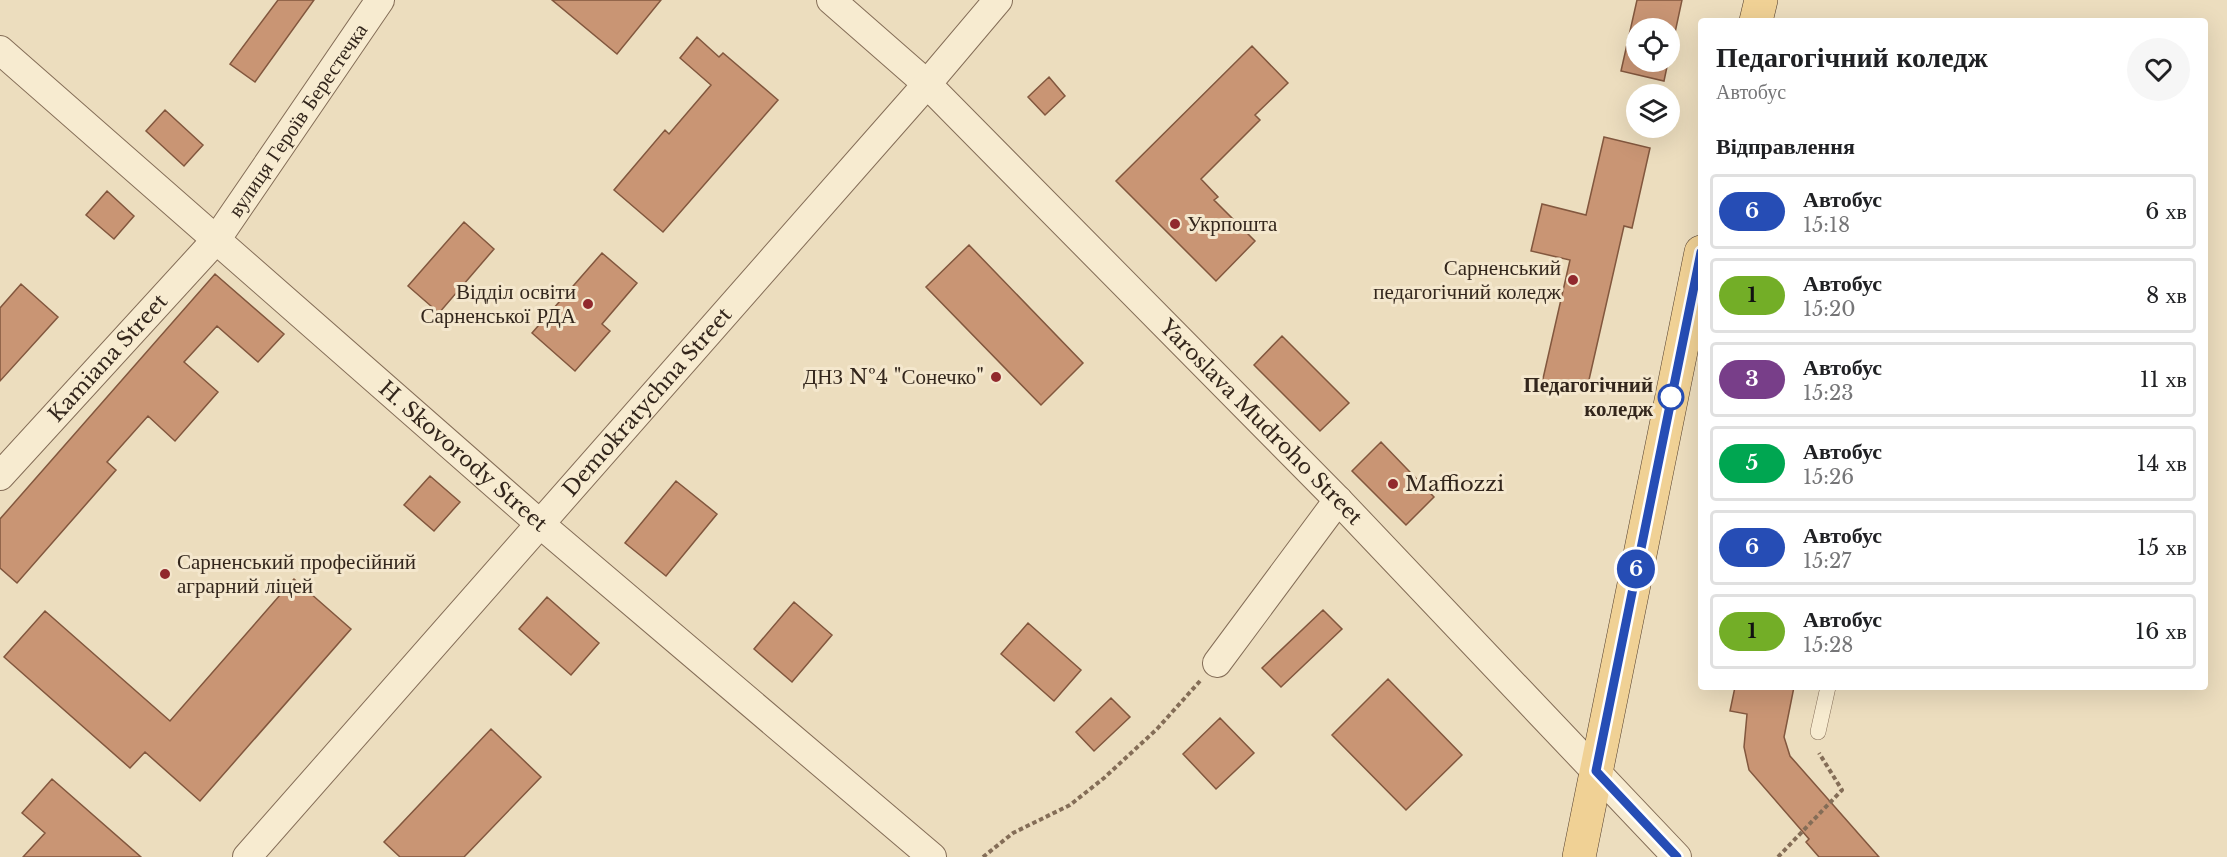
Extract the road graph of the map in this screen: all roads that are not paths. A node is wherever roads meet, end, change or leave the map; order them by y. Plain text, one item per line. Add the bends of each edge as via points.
1 (380, 0) edge
2 (831, 0) edge
3 (998, 0) edge
4 (1761, 0) edge
5 (1757, 18) edge
6 (0, 50) edge
7 (927, 84) junction
8 (216, 240) junction
9 (1698, 280) edge
10 (1691, 346) edge
11 (0, 476) edge
12 (1338, 500) junction
13 (539, 523) junction
14 (1217, 663) road end
15 (1827, 690) edge
16 (1818, 732) road end
17 (1596, 771) junction
18 (248, 857) edge
19 (932, 857) edge
20 (1579, 857) edge
21 (1677, 857) edge

1 - 8 street, вулиця Героїв Берестечка
2 - 7 street, Yaroslava Mudroho Street
3 - 7 street, Demokratychna Street
4 - 5 main road
6 - 8 street, H. Skovorody Street
7 - 12 street, Yaroslava Mudroho Street
7 - 13 street, Demokratychna Street
8 - 11 street, Kamiana Street
8 - 13 street, H. Skovorody Street
9 - 10 main road
10 - 17 main road
12 - 14 street
12 - 17 street, Yaroslava Mudroho Street
13 - 18 street, Demokratychna Street
13 - 19 street, H. Skovorody Street
15 - 16 lane
17 - 20 main road
17 - 21 street, Yaroslava Mudroho Street

